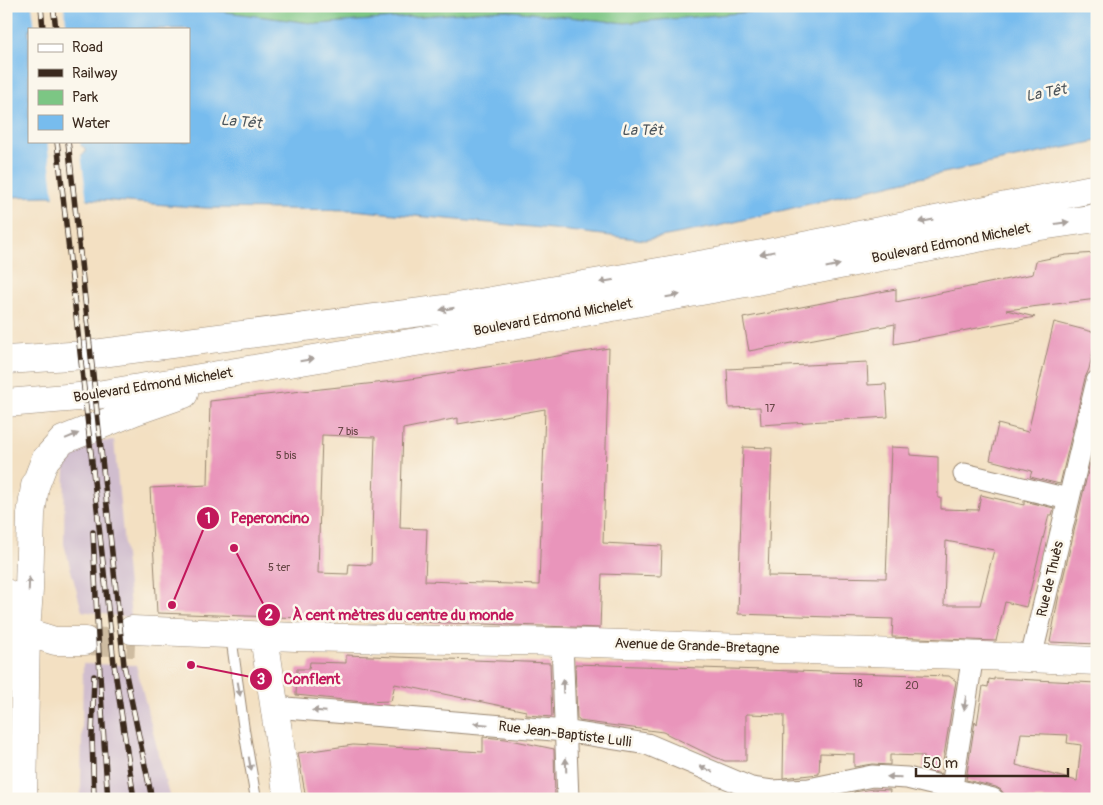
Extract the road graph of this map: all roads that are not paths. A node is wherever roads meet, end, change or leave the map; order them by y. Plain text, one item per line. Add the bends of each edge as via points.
1 (1097, 188) edge
2 (1097, 195) edge
3 (974, 212) junction
4 (1097, 218) edge
5 (11, 359) edge
6 (259, 368) junction
7 (1097, 381) edge
8 (6, 403) edge
9 (964, 474) dead end
10 (1068, 500) junction
11 (6, 593) edge
12 (16, 631) edge
13 (85, 634) tunnel mouth
14 (134, 636) tunnel mouth
15 (232, 642) junction
16 (265, 642) junction
17 (562, 642) junction
18 (972, 655) junction
19 (1031, 658) junction
20 (1097, 661) edge
21 (274, 707) junction
22 (565, 731) junction
23 (951, 793) edge
24 (811, 794) edge
25 (23, 799) edge
26 (256, 799) edge
27 (288, 799) edge
28 (568, 799) edge
29 (993, 799) edge

1 - 3 main road, Boulevard Edmond Michelet
2 - 3 main road
3 -> 5 main road, Boulevard Edmond Michelet via 768,253 445,309 96,354
6 -> 4 main road, Boulevard Edmond Michelet via 452,336
6 - 8 main road, Boulevard Edmond Michelet via 91,396
12 -> 6 main road via 29,590 35,486 45,460 63,440
7 - 10 street, Rue de Thuès
9 - 10 street
10 - 19 street, Rue de Thuès
11 - 12 main road
12 - 13 main road via 54,625
12 - 25 main road
14 - 15 main road, Avenue de Grande-Bretagne
15 - 16 main road, Avenue de Grande-Bretagne
15 -> 26 lane
16 - 17 main road, Avenue de Grande-Bretagne via 296,637
16 - 21 main road
17 - 18 main road, Avenue de Grande-Bretagne
22 -> 17 street
18 - 19 main road, Avenue de Grande-Bretagne
18 -> 23 street
19 - 20 main road, Avenue de Grande-Bretagne
22 -> 21 street, Rue Jean-Baptiste Lulli
21 - 27 main road
24 -> 22 street, Rue Jean-Baptiste Lulli via 751,788 647,744
28 -> 22 street
23 -> 24 street, Rue Jean-Baptiste Lulli via 907,778 872,776
23 - 29 street, Rue Jean-Baptiste Lulli

